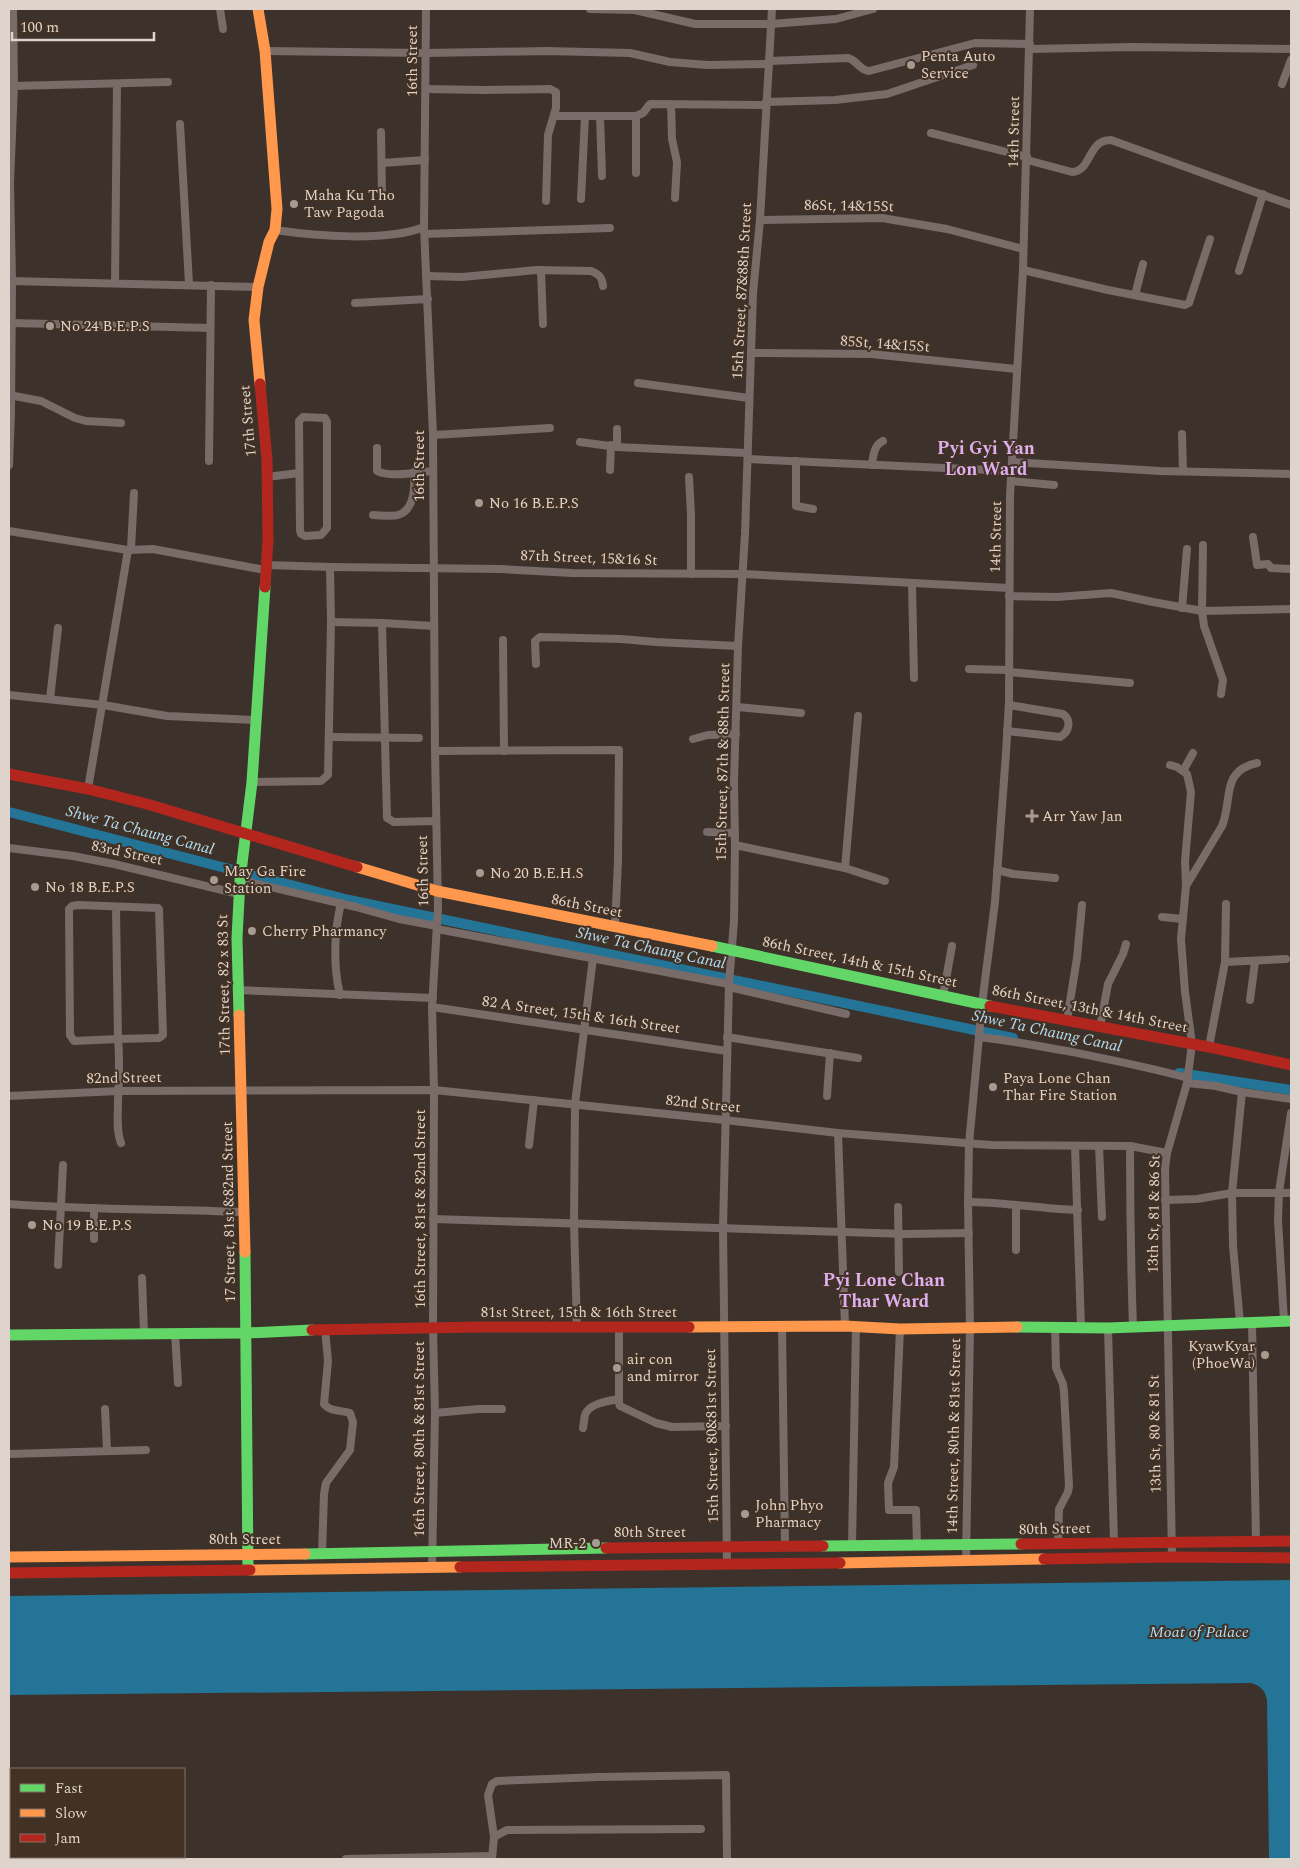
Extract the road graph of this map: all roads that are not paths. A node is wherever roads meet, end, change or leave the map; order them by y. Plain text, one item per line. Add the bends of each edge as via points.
1 (14, 9) edge
2 (220, 9) edge
3 (258, 9) edge
4 (426, 9) edge
5 (590, 9) edge
6 (598, 9) edge
7 (772, 9) edge
8 (873, 9) edge
9 (1030, 9) edge
10 (635, 10) edge
11 (771, 24) junction
12 (223, 29) dead end
13 (1030, 47) junction
14 (1291, 49) edge
15 (265, 51) junction
16 (426, 53) junction
17 (1291, 60) edge
18 (769, 62) junction
19 (973, 65) dead end
20 (168, 82) dead end
21 (117, 84) junction
22 (1282, 84) dead end
23 (14, 86) junction
24 (426, 89) junction
25 (766, 103) junction
26 (671, 104) junction
27 (555, 116) junction
28 (585, 116) junction
29 (600, 116) junction
30 (636, 116) junction
31 (180, 124) dead end
32 (382, 132) dead end
33 (931, 133) dead end
34 (1027, 158) junction
35 (425, 160) junction
36 (382, 163) junction
37 (636, 173) dead end
38 (602, 176) dead end
39 (1263, 194) junction
40 (382, 197) dead end
41 (675, 198) dead end
42 (582, 200) dead end
43 (546, 201) dead end
44 (1291, 205) edge
45 (760, 220) junction
46 (610, 228) dead end
47 (275, 230) junction
48 (424, 230) junction
49 (1210, 239) dead end
50 (1024, 249) junction
51 (1143, 264) dead end
52 (540, 270) junction
53 (1023, 270) junction
54 (1239, 271) dead end
55 (427, 276) junction
56 (10, 281) edge
57 (116, 283) junction
58 (188, 284) junction
59 (211, 285) junction
60 (603, 286) dead end
61 (258, 287) junction
62 (1135, 295) junction
63 (428, 299) junction
64 (355, 303) dead end
65 (12, 323) junction
66 (543, 324) dead end
67 (210, 328) junction
68 (751, 352) junction
69 (1016, 369) junction
70 (638, 383) dead end
71 (9, 395) edge
72 (749, 398) junction
73 (121, 423) dead end
74 (550, 428) dead end
75 (617, 429) dead end
76 (1182, 434) dead end
77 (433, 435) junction
78 (883, 441) dead end
79 (580, 442) dead end
80 (614, 446) junction
81 (377, 448) dead end
82 (747, 457) junction
83 (209, 461) dead end
84 (796, 461) junction
85 (1012, 462) junction
86 (9, 465) edge
87 (872, 465) junction
88 (610, 470) dead end
89 (433, 471) junction
90 (1012, 471) junction
91 (1183, 471) junction
92 (414, 472) junction
93 (299, 473) junction
94 (1291, 474) edge
95 (267, 477) junction
96 (689, 477) dead end
97 (1011, 481) junction
98 (1054, 485) dead end
99 (134, 492) dead end
100 (812, 509) dead end
101 (373, 515) dead end
102 (9, 531) edge
103 (1253, 536) dead end
104 (1203, 545) dead end
105 (130, 549) junction
106 (1187, 549) dead end
107 (265, 567) junction
108 (330, 567) junction
109 (434, 568) junction
110 (1291, 569) edge
111 (692, 574) junction
112 (743, 574) junction
113 (912, 583) junction
114 (1009, 592) junction
115 (1182, 608) junction
116 (1291, 609) edge
117 (1202, 611) junction
118 (331, 622) junction
119 (382, 623) junction
120 (434, 626) junction
121 (58, 628) dead end
122 (503, 640) dead end
123 (738, 646) junction
124 (536, 664) dead end
125 (969, 669) dead end
126 (1009, 671) junction
127 (914, 678) dead end
128 (1130, 683) dead end
129 (1221, 694) dead end
130 (9, 695) edge
131 (50, 699) junction
132 (103, 705) junction
133 (1009, 705) junction
134 (736, 706) junction
135 (801, 713) dead end
136 (858, 716) dead end
137 (255, 720) junction
138 (1007, 731) junction
139 (736, 734) junction
140 (329, 737) junction
141 (384, 737) junction
142 (419, 738) dead end
143 (693, 739) dead end
144 (504, 750) junction
145 (435, 752) junction
146 (1193, 753) dead end
147 (1257, 763) dead end
148 (1170, 765) dead end
149 (1183, 771) junction
150 (9, 774) edge
151 (252, 782) junction
152 (88, 789) junction
153 (436, 821) junction
154 (707, 832) dead end
155 (735, 833) junction
156 (246, 834) junction
157 (736, 845) junction
158 (9, 848) edge
159 (243, 851) joint
160 (845, 868) junction
161 (997, 870) junction
162 (1054, 878) dead end
163 (240, 879) junction
164 (885, 881) dead end
165 (1186, 886) junction
166 (437, 891) junction
167 (239, 894) junction
168 (341, 903) junction
169 (1226, 904) dead end
170 (1082, 905) dead end
171 (116, 908) junction
172 (1162, 917) dead end
173 (1183, 919) junction
174 (437, 926) junction
175 (615, 927) junction
176 (1126, 944) dead end
177 (952, 946) dead end
178 (732, 950) junction
179 (593, 958) junction
180 (1286, 958) dead end
181 (1225, 962) junction
182 (1255, 962) junction
183 (729, 984) junction
184 (238, 990) junction
185 (340, 995) junction
186 (944, 996) junction
187 (433, 998) junction
188 (1250, 1000) dead end
189 (982, 1004) junction
190 (432, 1007) junction
191 (846, 1014) dead end
192 (1067, 1020) junction
193 (1100, 1027) junction
194 (583, 1029) junction
195 (727, 1037) junction
196 (979, 1037) junction
197 (118, 1038) junction
198 (1192, 1044) junction
199 (1209, 1047) junction
200 (727, 1051) junction
201 (830, 1053) junction
202 (858, 1058) dead end
203 (1291, 1066) edge
204 (1187, 1081) junction
205 (241, 1090) junction
206 (434, 1090) junction
207 (119, 1091) junction
208 (1242, 1092) junction
209 (9, 1096) edge
210 (827, 1096) dead end
211 (1291, 1099) edge
212 (534, 1100) junction
213 (575, 1104) junction
214 (1291, 1113) edge
215 (725, 1120) junction
216 (838, 1133) junction
217 (121, 1143) dead end
218 (969, 1144) junction
219 (529, 1146) dead end
220 (1075, 1146) junction
221 (1099, 1146) junction
222 (1130, 1146) junction
223 (1167, 1153) junction
224 (63, 1165) dead end
225 (1279, 1192) junction
226 (1232, 1193) junction
227 (1291, 1193) edge
228 (1165, 1200) junction
229 (968, 1202) junction
230 (9, 1204) edge
231 (1016, 1206) junction
232 (898, 1207) dead end
233 (62, 1208) junction
234 (94, 1208) junction
235 (1078, 1210) junction
236 (243, 1212) junction
237 (1102, 1217) dead end
238 (433, 1219) junction
239 (574, 1223) junction
240 (723, 1228) junction
241 (842, 1231) junction
242 (969, 1233) junction
243 (900, 1234) junction
244 (94, 1239) dead end
245 (1016, 1250) dead end
246 (58, 1265) dead end
247 (899, 1272) dead end
248 (142, 1278) dead end
249 (1288, 1321) edge
250 (1240, 1323) junction
251 (1252, 1323) junction
252 (724, 1326) junction
253 (782, 1327) junction
254 (850, 1327) junction
255 (970, 1327) junction
256 (1055, 1327) junction
257 (1081, 1327) junction
258 (1167, 1327) junction
259 (433, 1328) junction
260 (577, 1328) junction
261 (619, 1328) junction
262 (1108, 1328) junction
263 (1133, 1328) junction
264 (326, 1329) junction
265 (900, 1329) junction
266 (175, 1333) junction
267 (247, 1333) junction
268 (144, 1334) junction
269 (9, 1335) edge
270 (178, 1383) dead end
271 (619, 1399) junction
272 (105, 1409) dead end
273 (502, 1409) dead end
274 (435, 1413) junction
275 (726, 1426) junction
276 (583, 1428) dead end
277 (107, 1450) junction
278 (146, 1450) dead end
279 (9, 1454) edge
280 (1256, 1541) junction
281 (1291, 1541) edge
282 (1114, 1542) junction
283 (1171, 1542) junction
284 (917, 1544) junction
285 (1058, 1544) junction
286 (966, 1545) junction
287 (852, 1546) junction
288 (727, 1547) junction
289 (785, 1547) junction
290 (432, 1551) junction
291 (247, 1554) junction
292 (322, 1554) junction
293 (9, 1557) edge
294 (1172, 1557) junction
295 (1291, 1558) edge
296 (966, 1561) junction
297 (727, 1564) junction
298 (432, 1567) junction
299 (248, 1569) junction
300 (9, 1573) edge
301 (701, 1829) dead end
302 (494, 1837) junction
303 (492, 1857) edge
304 (346, 1859) edge
305 (727, 1859) edge

1 - 23 street
2 - 12 street
3 - 15 street, 17th Street
4 - 16 street, 16th Street
5 - 6 street
6 - 10 street
7 - 11 street, 15th Street, 87&88th Street
8 - 11 street via 836,19
9 - 13 street, 14th Street
10 - 11 street via 695,24
11 - 18 street, 15th Street, 87&88th Street
13 - 14 street
13 - 18 street via 975,43 869,72 848,58
13 - 34 street, 14th Street
15 - 16 street
15 - 47 street, 17th Street via 277,209
16 - 18 street via 547,50 630,53 698,64
16 - 24 street, 16th Street
17 - 22 street
18 - 25 street, 15th Street, 87&88th Street
19 - 25 street via 887,94
20 - 21 street
21 - 23 street
21 - 57 street
23 - 56 street
24 - 27 street via 554,89 557,96
24 - 35 street, 16th Street
25 - 26 street
25 - 45 street, 15th Street, 87&88th Street
26 - 30 street via 650,104 644,113
26 - 41 street via 676,162
27 - 28 street
27 - 43 street via 548,135
28 - 29 street
28 - 42 street
29 - 30 street
29 - 38 street
30 - 37 street
31 - 58 street
32 - 36 street
33 - 34 street
34 - 39 street via 1078,171 1096,146 1104,140 1111,140
34 - 50 street, 14th Street
35 - 36 street
35 - 48 street, 16th Street
36 - 40 street
39 - 44 street
39 - 54 street
45 - 50 street, 86St, 14&15St via 882,218 947,229
45 - 68 street, 15th Street, 87&88th Street
46 - 48 street
47 - 48 street via 311,235 379,235
47 - 61 street, 17th Street
48 - 55 street, 16th Street
49 - 62 street via 1189,303 1179,305
50 - 53 street, 14th Street
51 - 62 street
52 - 55 street via 462,277
52 - 60 street via 591,271 598,273
52 - 66 street
53 - 62 street
53 - 69 street, 14th Street
55 - 63 street, 16th Street
56 - 57 street
56 - 65 street
57 - 58 street
58 - 59 street
59 - 61 street
59 - 67 street
61 - 95 street, 17th Street via 254,320
63 - 64 street
63 - 77 street, 16th Street
65 - 67 street
65 - 71 street
67 - 83 street
68 - 69 street, 85St, 14&15St via 871,354
68 - 72 street, 15th Street, 87&88th Street
69 - 85 street, 14th Street
70 - 72 street
71 - 73 street via 41,401 86,421
71 - 86 street
72 - 82 street, 15th Street, 87&88th Street
74 - 77 street
75 - 80 street
76 - 91 street
77 - 89 street, 16th Street
78 - 87 street via 875,449
79 - 80 street
80 - 82 street
80 - 88 street
81 - 92 street via 378,471 388,474
82 - 84 street
82 - 112 street, 15th Street, 87&88th Street
84 - 87 street
84 - 100 street via 796,506
85 - 90 street, 14th Street
85 - 91 street
87 - 90 street
89 - 92 street
89 - 109 street, 16th Street
90 - 97 street, 14th Street
91 - 94 street
92 - 101 street via 415,490 407,509 398,515
93 - 93 street via 301,534 321,534 327,528 325,418 300,418
93 - 95 street
95 - 107 street, 17th Street
96 - 111 street
97 - 98 street
97 - 114 street, 14th Street
99 - 105 street
102 - 105 street, 87th Street, 15&16 St
103 - 110 street via 1257,565
104 - 117 street
105 - 107 street, 87th Street, 15&16 St via 152,549
105 - 132 street
106 - 115 street
107 - 108 street, 87th Street, 15&16 St
107 - 137 street, 17th Street
108 - 109 street, 87th Street, 15&16 St
108 - 118 street
109 - 111 street, 87th Street, 15&16 St
109 - 120 street, 16th Street
111 - 112 street, 87th Street, 15&16 St
112 - 113 street, 87th Street, 15&16 St
112 - 123 street, 15th Street, 87th & 88th Street
113 - 114 street, 87th Street, 15&16 St
113 - 127 street
114 - 115 street, 87th Street, 15&16 St via 1058,597 1111,593
114 - 126 street, 14th Street
115 - 117 street, 87th Street, 15&16 St
116 - 117 street, 87th Street, 15&16 St
117 - 129 street via 1223,680
118 - 119 street
118 - 140 street
119 - 120 street
119 - 141 street
120 - 145 street, 16th Street
121 - 131 street
122 - 144 street
123 - 124 street via 540,637 535,640
123 - 134 street, 15th Street, 87th & 88th Street
125 - 126 street
126 - 128 street
126 - 133 street, 14th Street
130 - 131 street
131 - 132 street
132 - 137 street via 167,716
132 - 152 street
133 - 138 street, 14th Street
133 - 138 street via 1063,714 1068,725 1065,735 1060,737
134 - 135 street
134 - 139 street, 15th Street, 87th & 88th Street
136 - 160 street
137 - 151 street, 17th Street
138 - 161 street, 14th Street
139 - 143 street
139 - 155 street, 15th Street, 87th & 88th Street
140 - 141 street
140 - 151 street via 328,775 322,781
141 - 142 street
141 - 153 street via 387,818 394,822
144 - 145 street
144 - 175 street via 619,750
145 - 153 street, 16th Street
146 - 149 street
147 - 165 street via 1237,771 1229,789 1222,826
148 - 149 street
149 - 165 street, 13th St, 81 & 86 St via 1190,781 1191,792
150 - 152 street, 86th Street
151 - 156 street, 17th Street
152 - 156 street, 86th Street
153 - 166 street, 16th Street
154 - 155 street
155 - 157 street, 15th Street, 87th & 88th Street
156 - 159 street, 17th Street
156 - 166 street, 86th Street
157 - 160 street
157 - 178 street, 15th Street, 87th & 88th Street
158 - 167 street, 83rd Street via 114,864
159 - 163 street, 17th Street, 82 x 83 St
160 - 164 street
161 - 162 street
161 - 189 street, 14th Street
163 - 167 street, 17th Street, 82 x 83 St
163 - 168 street
165 - 173 street, 13th St, 81 & 86 St
166 - 174 street, 16th Street
166 - 175 street, 86th Street
167 - 184 street, 17th Street, 82 x 83 St
168 - 174 street
168 - 185 street via 336,949 336,979
169 - 181 street
170 - 192 street
171 - 197 street
171 - 197 street via 159,910 163,1035 158,1038
171 - 197 street via 78,905 69,909 70,1035 74,1041
172 - 173 street
173 - 198 street, 13th St, 81 & 86 St via 1182,957
174 - 179 street
174 - 187 street, 16th Street
175 - 178 street, 86th Street
176 - 193 street via 1108,984
177 - 186 street
178 - 183 street, 15th Street, 87th & 88th Street
178 - 186 street, 86th Street, 14th & 15th Street
179 - 183 street
179 - 194 street
180 - 182 street
181 - 182 street
181 - 199 street
182 - 188 street
183 - 191 street
183 - 195 street, 15th Street, 87th & 88th Street
184 - 185 street
184 - 205 street, 17th Street, 82 x 83 St
185 - 187 street
186 - 189 street, 86th Street, 14th & 15th Street
187 - 190 street, 16th Street
189 - 192 street, 86th Street, 13th & 14th Street
189 - 196 street, 14th Street
190 - 194 street, 82 A Street, 15th & 16th Street
190 - 206 street, 16th Street, 81st & 82nd Street
192 - 193 street, 86th Street, 13th & 14th Street
193 - 198 street, 86th Street, 13th & 14th Street
194 - 200 street, 82 A Street, 15th & 16th Street
194 - 213 street
195 - 200 street, 15th Street, 87th & 88th Street
195 - 201 street
196 - 204 street via 1034,1044 1156,1069
196 - 218 street, 14th Street
197 - 207 street
198 - 199 street, 86th Street, 13th & 14th Street
198 - 204 street, 13th St, 81 & 86 St
199 - 203 street, 86th Street, 13th & 14th Street
200 - 215 street, 15th Street, 87th & 88th Street
201 - 202 street
201 - 210 street
204 - 208 street
204 - 223 street, 13th St, 81 & 86 St
205 - 206 street, 82nd Street
205 - 207 street, 82nd Street
205 - 236 street, 17 Street, 81st &82nd Street
206 - 212 street, 82nd Street
206 - 238 street, 16th Street, 81st & 82nd Street
207 - 209 street, 82nd Street
207 - 217 street via 118,1138
208 - 211 street
208 - 226 street
212 - 213 street, 82nd Street
212 - 219 street
213 - 215 street, 82nd Street
213 - 239 street
214 - 225 street
215 - 216 street, 82nd Street
215 - 240 street, 15th Street, 80&81st Street
216 - 218 street, 82nd Street
216 - 241 street
218 - 220 street, 82nd Street
218 - 229 street, 14th Street, 80th & 81st Street
220 - 221 street, 82nd Street
220 - 235 street
221 - 222 street, 82nd Street
221 - 237 street
222 - 223 street, 82nd Street
222 - 263 street
223 - 228 street, 13th St, 81 & 86 St
224 - 233 street
225 - 226 street
225 - 227 street
225 - 249 street via 1278,1220
226 - 228 street
226 - 250 street
228 - 258 street, 13th St, 81 & 86 St
229 - 231 street
229 - 242 street, 14th Street, 80th & 81st Street
230 - 233 street
231 - 235 street
231 - 245 street
232 - 243 street
233 - 234 street
233 - 246 street
234 - 236 street
234 - 244 street
235 - 257 street
236 - 267 street, 17 Street, 81st &82nd Street
238 - 239 street
238 - 259 street, 16th Street, 81st & 82nd Street
239 - 240 street
239 - 260 street
240 - 241 street
240 - 252 street, 15th Street, 80&81st Street
241 - 243 street
241 - 254 street
242 - 243 street
242 - 255 street, 14th Street, 80th & 81st Street
243 - 247 street
248 - 268 street
249 - 251 street, 81st Street, 15th & 16th Street
250 - 251 street, 81st Street, 15th & 16th Street
250 - 258 street, 81st Street, 15th & 16th Street
251 - 280 street
252 - 253 street, 81st Street, 15th & 16th Street
252 - 261 street, 81st Street, 15th & 16th Street
252 - 275 street, 15th Street, 80&81st Street
253 - 254 street, 81st Street, 15th & 16th Street
253 - 289 street
254 - 265 street, 81st Street, 15th & 16th Street
254 - 287 street
255 - 256 street, 81st Street, 15th & 16th Street
255 - 265 street, 81st Street, 15th & 16th Street
255 - 286 street, 14th Street, 80th & 81st Street
256 - 257 street, 81st Street, 15th & 16th Street
256 - 285 street via 1056,1368 1063,1384 1069,1469 1068,1492 1060,1509
257 - 262 street, 81st Street, 15th & 16th Street
258 - 263 street, 81st Street, 15th & 16th Street
258 - 283 street, 13th St, 80 & 81 St
259 - 260 street, 81st Street, 15th & 16th Street
259 - 264 street, 81st Street, 15th & 16th Street
259 - 274 street, 16th Street, 80th & 81st Street
260 - 261 street, 81st Street, 15th & 16th Street
261 - 271 street
262 - 263 street, 81st Street, 15th & 16th Street
262 - 282 street
264 - 267 street, 81st Street, 15th & 16th Street
264 - 292 street via 328,1361 324,1404 350,1413 353,1422 350,1450 326,1483
265 - 284 street via 894,1467 888,1483 890,1510 916,1510
266 - 267 street, 81st Street, 15th & 16th Street
266 - 268 street, 81st Street, 15th & 16th Street
266 - 270 street
267 - 291 street, 17 Street, 81st &82nd Street
268 - 269 street, 81st Street, 15th & 16th Street
271 - 275 street via 624,1409 663,1426
271 - 276 street via 589,1409
272 - 277 street
273 - 274 street
274 - 290 street, 16th Street, 80th & 81st Street
275 - 288 street, 15th Street, 80&81st Street
277 - 278 street
277 - 279 street
280 - 281 street, 80th Street
280 - 283 street, 80th Street
282 - 283 street, 80th Street
282 - 285 street, 80th Street
283 - 294 street, 13th St, 80 & 81 St
284 - 286 street, 80th Street
284 - 287 street, 80th Street
285 - 286 street, 80th Street
286 - 296 street, 14th Street, 80th & 81st Street
287 - 289 street, 80th Street
288 - 289 street, 80th Street
288 - 290 street, 80th Street
288 - 297 street, 15th Street, 80&81st Street
290 - 292 street, 80th Street
290 - 298 street
291 - 292 street, 80th Street
291 - 293 street, 80th Street
291 - 299 street, 17 Street, 81st &82nd Street
294 - 295 street, 80th Street
294 - 296 street, 80th Street
296 - 297 street, 80th Street
297 - 298 street, 80th Street
298 - 299 street, 80th Street
299 - 300 street, 80th Street
301 - 302 street via 507,1830
302 - 303 street
302 - 305 street via 488,1795 497,1780 726,1775
303 - 304 street

